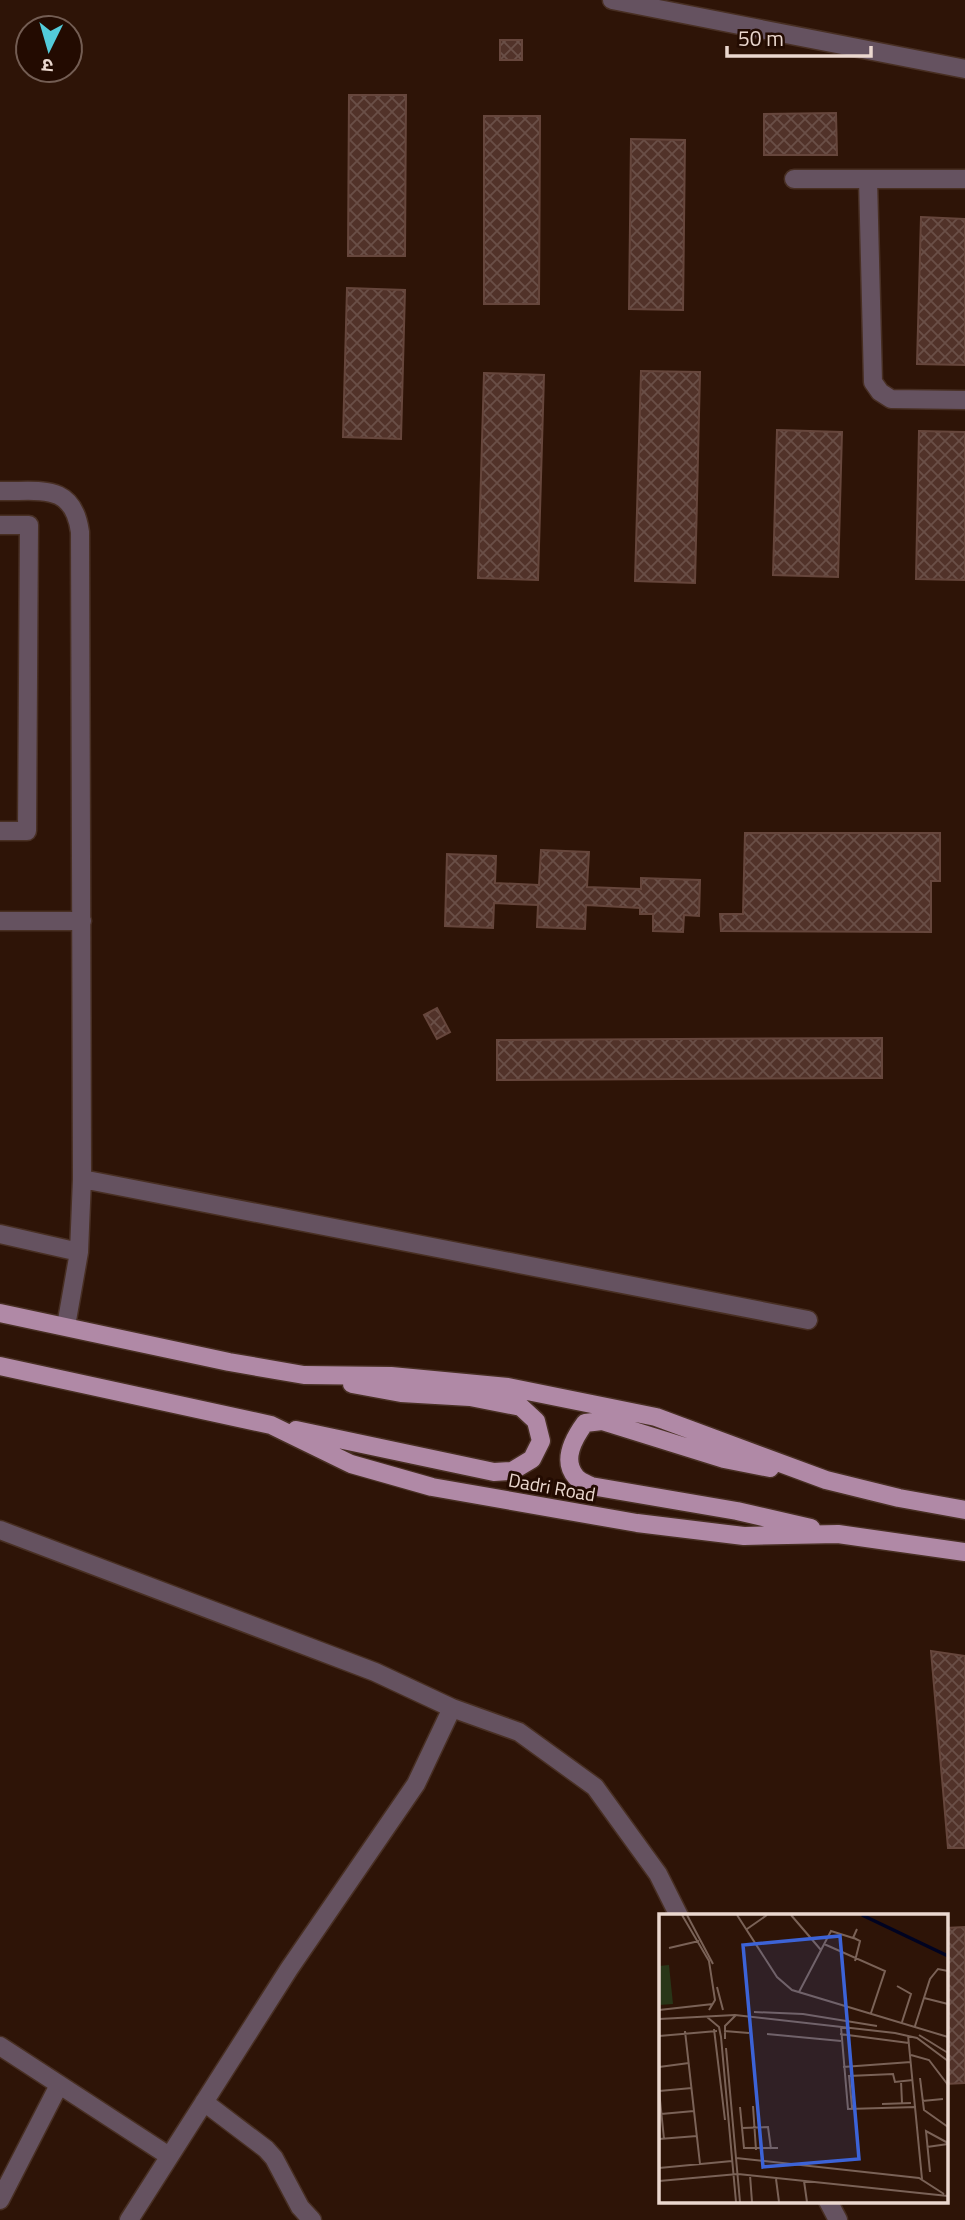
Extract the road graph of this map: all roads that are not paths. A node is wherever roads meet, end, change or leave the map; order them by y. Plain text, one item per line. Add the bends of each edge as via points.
1 (612, 0) edge
2 (965, 69) edge
3 (794, 179) dead end
4 (868, 179) junction
5 (965, 179) edge
6 (965, 400) edge
7 (0, 491) edge
8 (0, 524) edge
9 (0, 831) edge
10 (0, 921) edge
11 (82, 921) junction
12 (82, 1179) junction
13 (0, 1234) edge
14 (79, 1252) junction
15 (0, 1313) edge
16 (808, 1321) dead end
17 (66, 1326) junction
18 (0, 1366) edge
19 (304, 1375) junction
20 (271, 1425) junction
21 (826, 1480) junction
22 (965, 1510) edge
23 (0, 1530) edge
24 (838, 1534) junction
25 (965, 1552) edge
26 (452, 1708) junction
27 (678, 1914) edge
28 (0, 2046) edge
29 (59, 2085) junction
30 (204, 2102) junction
31 (169, 2157) junction
32 (0, 2200) edge
33 (829, 2202) edge
34 (129, 2220) edge
35 (312, 2220) edge
36 (838, 2220) edge

1 - 2 street
3 - 4 street
4 - 5 street
4 - 6 street via 873,382 891,399
7 - 11 street via 52,493 68,499 77,513
8 - 9 street via 29,525 27,831
10 - 11 street
11 - 12 street
12 - 14 street
12 - 16 street
13 - 14 street
14 - 17 street
15 - 17 main road, Dadri Road
17 - 19 main road, Dadri Road
18 - 20 main road, Dadri Road
19 - 20 main road, Dadri Road via 401,1393 470,1397 521,1407 536,1421 541,1441 533,1459 512,1471 494,1472
19 - 21 main road, Dadri Road via 391,1376 508,1387 656,1417
20 - 24 main road, Dadri Road via 351,1464 432,1487 650,1525 744,1536
21 - 22 main road, Dadri Road
21 - 24 main road, Dadri Road via 724,1459 601,1421 585,1423 570,1447 576,1478 591,1486
23 - 26 street via 375,1672
24 - 25 main road, Dadri Road
26 - 27 street via 519,1732 595,1787 658,1874
26 - 30 street via 416,1784
28 - 29 street
29 - 31 street
29 - 32 street
30 - 31 street
30 - 35 street via 266,2149
31 - 34 street
33 - 36 street

